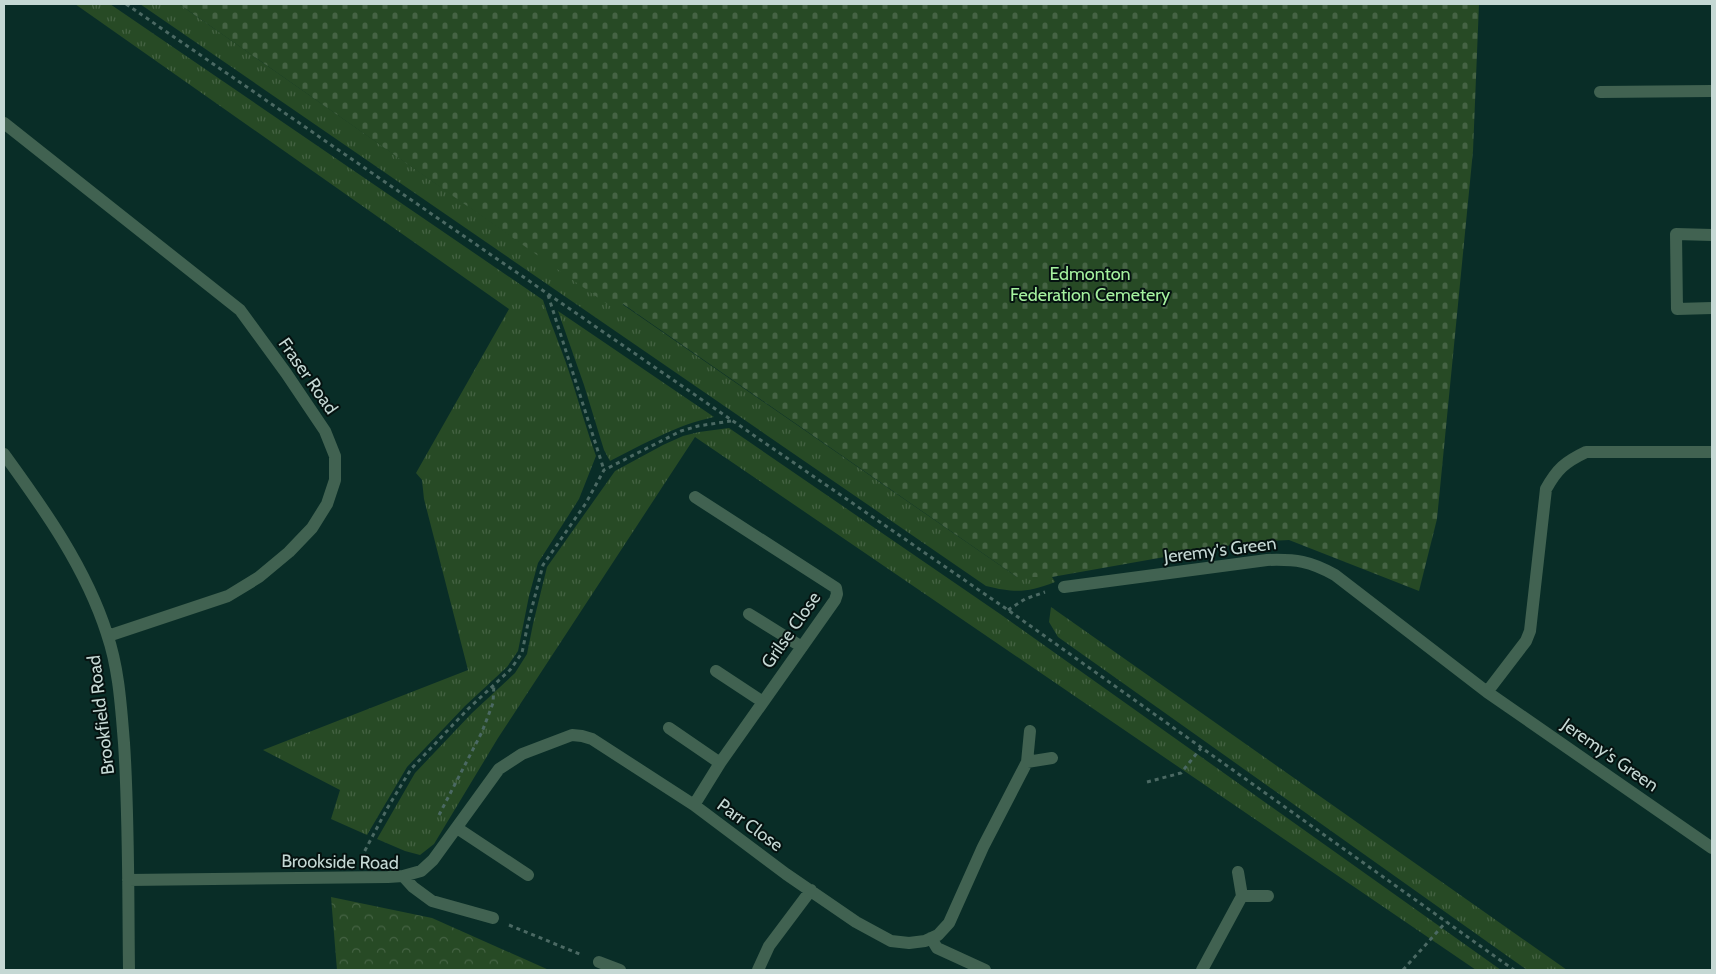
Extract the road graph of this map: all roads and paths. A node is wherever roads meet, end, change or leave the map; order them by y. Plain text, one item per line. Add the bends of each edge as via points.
1 (126, 4) edge
2 (1712, 91) edge
3 (1600, 92) dead end
4 (4, 123) edge
5 (1712, 235) edge
6 (548, 294) junction
7 (1712, 308) edge
8 (731, 421) junction
9 (1712, 452) edge
10 (4, 454) edge
11 (604, 470) junction
12 (696, 497) dead end
13 (1064, 587) joint
14 (1008, 610) junction
15 (749, 614) dead end
16 (108, 636) junction
17 (802, 647) junction
18 (716, 671) dead end
19 (494, 684) junction
20 (1487, 692) junction
21 (763, 702) junction
22 (669, 728) dead end
23 (1030, 731) dead end
24 (1201, 748) junction
25 (1052, 758) dead end
26 (1028, 762) junction
27 (720, 763) junction
28 (1147, 782) dead end
29 (694, 806) junction
30 (437, 817) dead end
31 (457, 828) junction
32 (1712, 848) edge
33 (1238, 872) dead end
34 (528, 874) dead end
35 (403, 876) junction
36 (348, 878) junction
37 (128, 880) junction
38 (811, 890) junction
39 (1242, 896) junction
40 (1268, 896) dead end
41 (493, 918) joint
42 (1446, 922) junction
43 (931, 938) junction
44 (599, 962) joint
45 (129, 970) edge
46 (620, 970) edge
47 (758, 970) edge
48 (985, 970) edge
49 (1202, 970) edge
50 (1403, 970) edge
51 (1514, 970) edge

1 - 6 path
2 - 3 street
4 - 16 street, Fraser Road via 240,310 325,431 335,456 335,480 327,504 312,528 259,578 228,596
5 - 7 street via 1676,234 1676,309
6 - 8 path
6 - 11 path
8 - 11 path via 681,431
8 - 14 path
9 - 20 street via 1586,452 1556,472 1546,489 1530,631
10 - 16 street, Brookfield Road via 82,574
11 - 19 path via 586,503 542,566 522,652 510,670
12 - 17 street, Grilse Close via 836,588 835,600
13 - 14 path via 1024,599
13 - 20 street, Jeremy's Green via 1267,560 1290,559 1315,564 1335,575
14 - 24 path
15 - 17 street
16 - 37 street, Brookfield Road via 121,710 128,796
17 - 21 street, Grilse Close
18 - 21 street
19 - 30 path via 494,703 482,732
19 - 36 path via 411,769
20 - 32 street, Jeremy's Green
21 - 27 street, Grilse Close
22 - 27 street
23 - 26 street, Parr Close
24 - 28 path via 1181,773
24 - 42 path
25 - 26 street
26 - 43 street, Parr Close via 983,847 950,922
27 - 29 street, Grilse Close
29 - 31 street, Parr Close via 592,740 572,735 522,754 499,769
29 - 38 street, Parr Close
31 - 34 street
31 - 35 street, Parr Close via 421,871
33 - 39 street
35 - 36 street, Brookside Road
35 - 41 street, Brookside Road via 432,901
36 - 37 street, Brookside Road
37 - 45 street, Brookfield Road
38 - 43 street, Parr Close via 856,922 891,941 908,943
38 - 47 street via 769,946
39 - 40 street
39 - 49 street
41 - 44 path
42 - 50 path
42 - 51 path
43 - 48 street via 937,948
44 - 46 street

